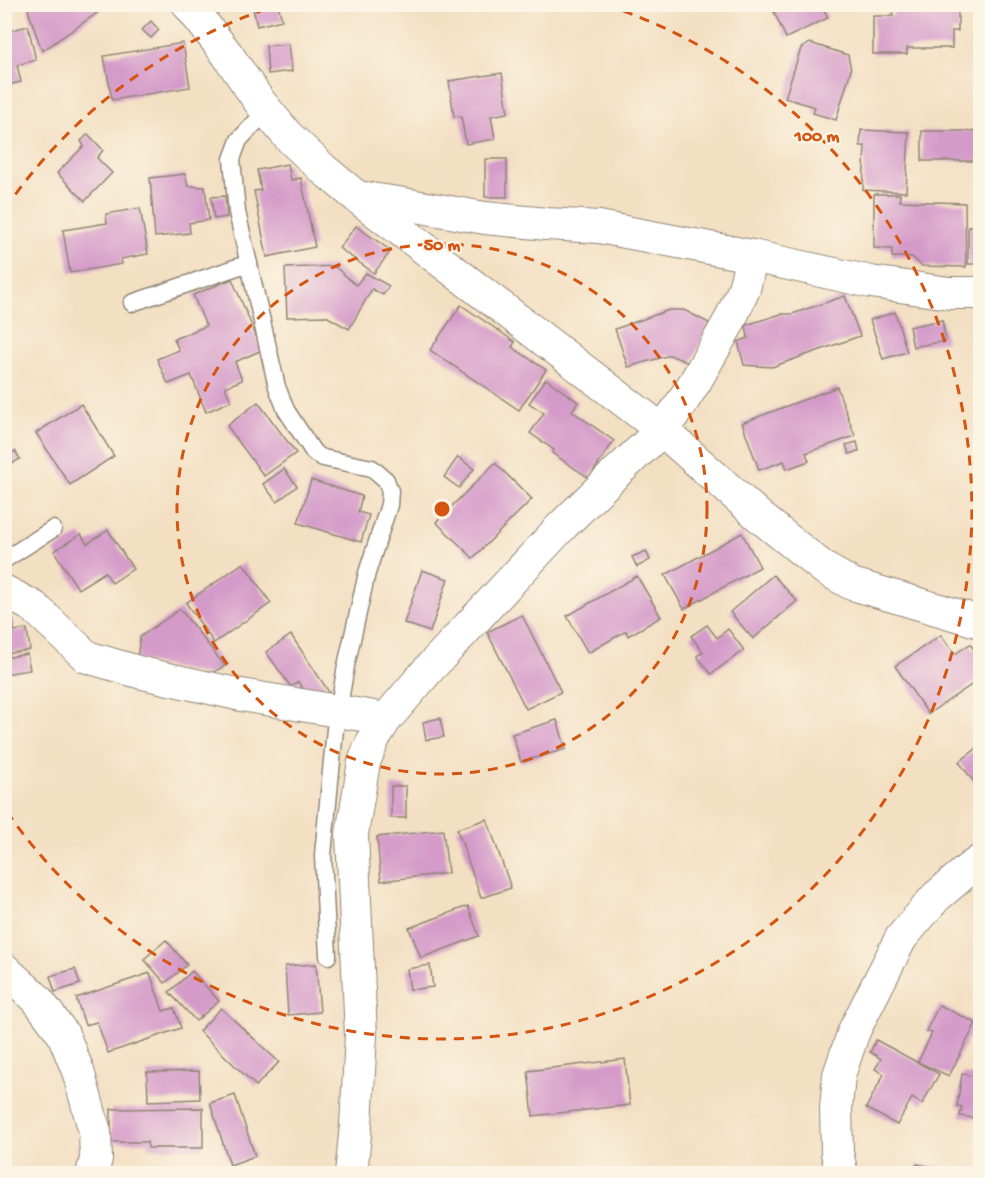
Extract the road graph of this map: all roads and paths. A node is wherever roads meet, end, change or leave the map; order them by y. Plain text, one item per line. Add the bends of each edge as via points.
1 (188, 4) edge
2 (267, 110) junction
3 (357, 197) junction
4 (752, 256) junction
5 (249, 263) junction
6 (981, 293) edge
7 (132, 303) dead end
8 (662, 430) junction
9 (53, 529) dead end
10 (4, 561) edge
11 (4, 591) edge
12 (981, 622) edge
13 (338, 711) junction
14 (386, 719) junction
15 (981, 861) edge
16 (328, 956) dead end
17 (4, 969) edge
18 (92, 1173) edge
19 (351, 1173) edge
20 (842, 1173) edge

1 - 2 street
2 - 3 street via 288,136
2 - 5 lane via 239,140 232,159 237,212
3 - 4 street via 485,218 599,227
3 - 8 street
4 - 6 street via 871,282 949,293
4 - 8 street via 744,289 729,322
5 - 7 lane
5 - 13 lane via 277,387 286,410 314,453 372,468 386,480 390,491 367,573
8 - 12 street via 760,518 825,569 852,584
8 - 14 street via 561,527
9 - 10 lane
11 - 13 street via 34,608 87,657 142,673
13 - 14 street
13 - 16 lane via 323,855
14 - 19 street via 364,762 352,834 360,1036
15 - 20 street via 936,897 901,938 854,1030 839,1075 836,1108 837,1153
17 - 18 street via 37,999 63,1034 95,1132

